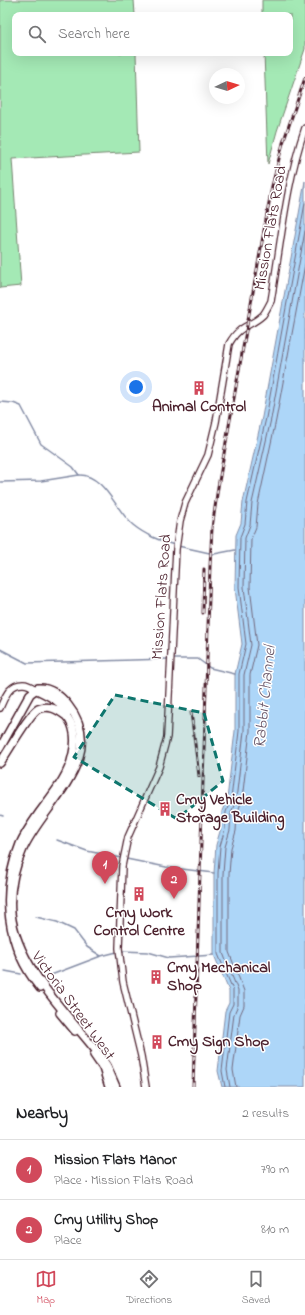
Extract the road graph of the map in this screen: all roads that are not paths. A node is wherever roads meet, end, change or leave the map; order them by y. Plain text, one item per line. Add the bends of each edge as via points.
1 (305, 128) edge
2 (23, 685) junction
3 (35, 689) junction
4 (27, 699) junction
5 (0, 708) edge
6 (69, 719) junction
7 (17, 736) junction
8 (0, 748) edge
9 (0, 763) edge
10 (110, 1087) edge
11 (116, 1087) edge
12 (146, 1087) edge

1 - 12 street, Mission Flats Road via 292,177 272,301 263,314 235,334 229,344 208,455 185,503 180,521 176,549 167,737 159,767 128,837 122,866 120,948 123,982
2 - 3 street
2 - 4 main road via 28,693
2 - 5 street via 11,688
3 - 4 main road
3 - 6 main road via 61,706
3 - 7 main road
3 - 11 main road, Victoria Street West via 47,689 67,704 78,723 81,746 78,761 70,778 32,832 19,858 12,882 12,921 19,945 30,967 101,1057
4 - 8 main road
6 - 7 main road via 54,708 39,709
6 - 10 main road, Victoria Street West via 74,739 72,760 60,784 28,830 14,857 6,892 7,922 26,970 97,1059
7 - 9 main road

